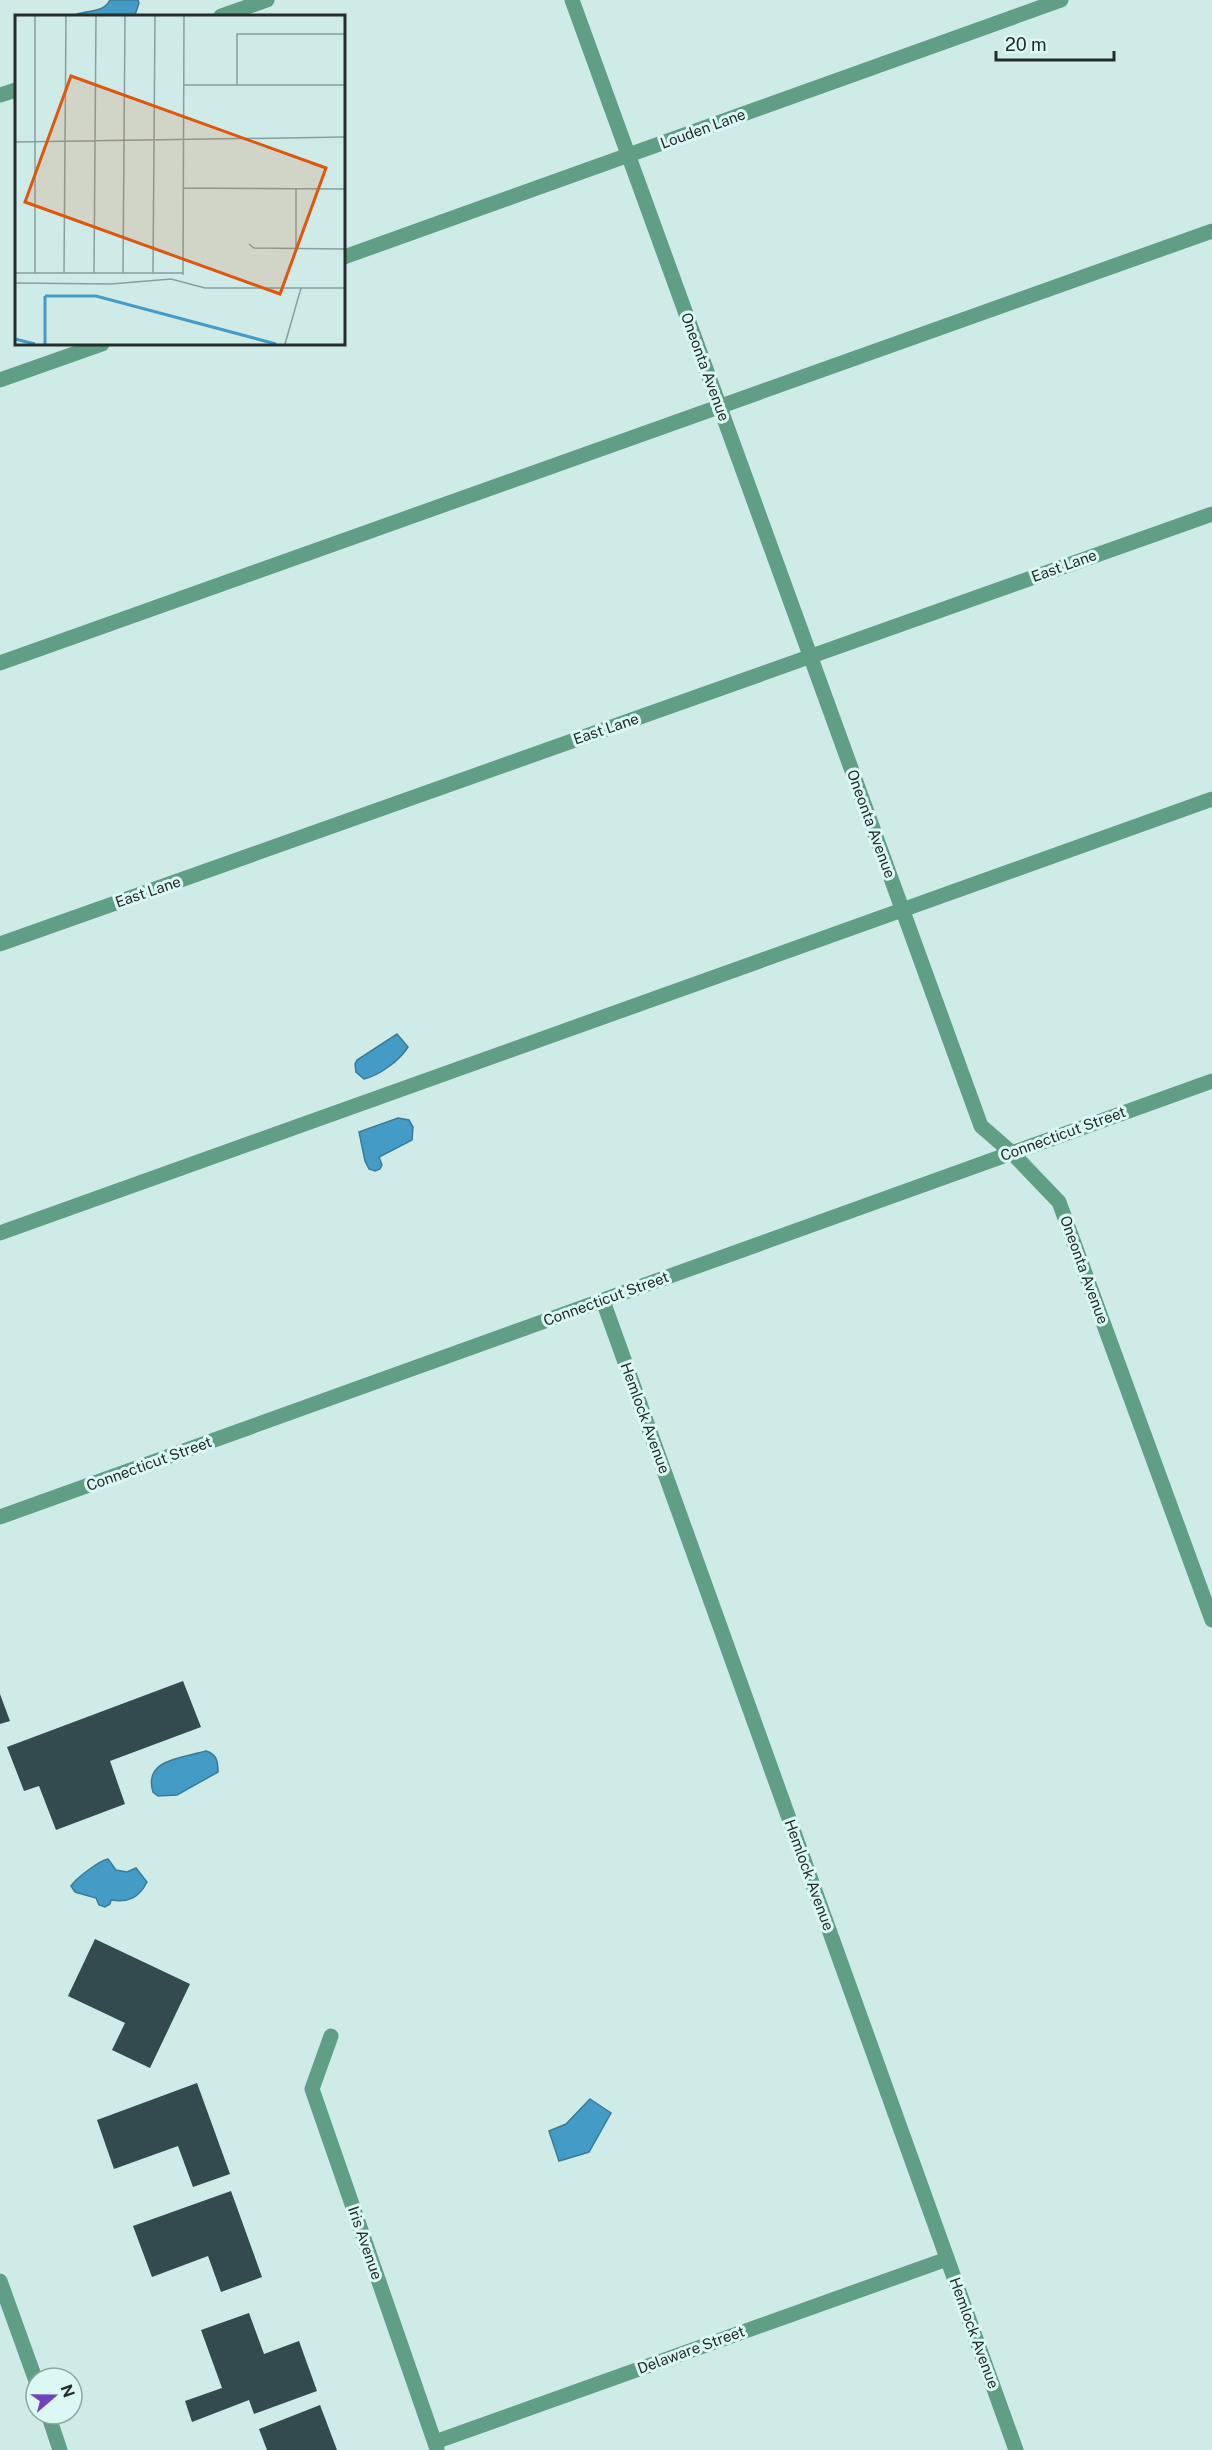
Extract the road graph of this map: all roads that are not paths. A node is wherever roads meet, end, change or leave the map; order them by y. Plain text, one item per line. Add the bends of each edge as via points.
1 (267, 0) edge
2 (572, 0) edge
3 (1061, 0) edge
4 (224, 15) edge
5 (15, 90) edge
6 (0, 96) edge
7 (629, 155) junction
8 (1212, 231) edge
9 (345, 257) edge
10 (99, 345) edge
11 (0, 380) edge
12 (720, 406) junction
13 (1212, 514) edge
14 (810, 656) junction
15 (0, 663) edge
16 (1212, 799) edge
17 (902, 910) junction
18 (0, 944) edge
19 (1212, 1081) edge
20 (1012, 1153) junction
21 (0, 1233) edge
22 (603, 1301) junction
23 (0, 1517) edge
24 (1212, 1620) edge
25 (331, 2036) dead end
26 (947, 2259) junction
27 (0, 2281) edge
28 (31, 2366) edge
29 (52, 2426) edge
30 (436, 2446) edge
31 (60, 2450) edge
32 (1016, 2450) edge

1 - 4 street
2 - 7 street, Oneonta Avenue
3 - 7 street, Louden Lane
5 - 6 street
7 - 9 street, Louden Lane
7 - 12 street, Oneonta Avenue
8 - 12 street
10 - 11 street
12 - 14 street, Oneonta Avenue
12 - 15 street
13 - 14 street, East Lane
14 - 17 street, Oneonta Avenue
14 - 18 street, East Lane
16 - 17 street
17 - 20 street, Oneonta Avenue via 981,1126
17 - 21 street
19 - 20 street, Connecticut Street
20 - 22 street, Connecticut Street
20 - 24 street, Oneonta Avenue via 1059,1202
22 - 23 street, Connecticut Street
22 - 26 street, Hemlock Avenue
25 - 30 street, Iris Avenue via 312,2089
26 - 30 street, Delaware Street
26 - 32 street, Hemlock Avenue
27 - 28 street
29 - 31 street

